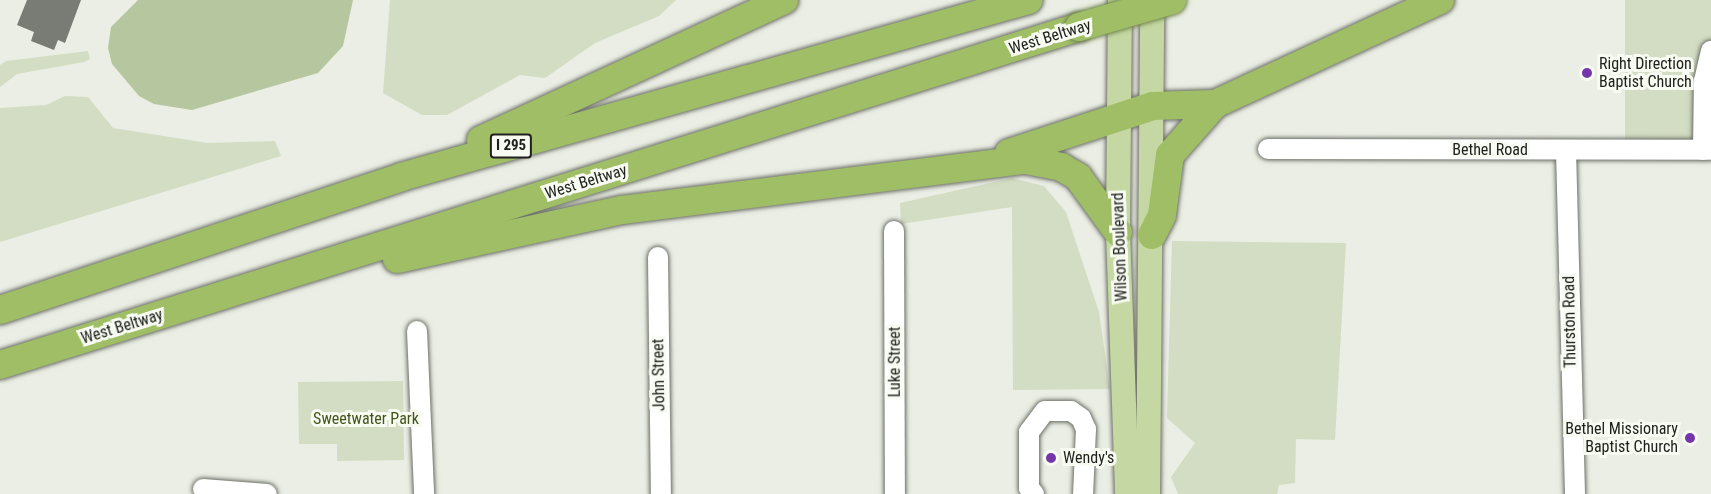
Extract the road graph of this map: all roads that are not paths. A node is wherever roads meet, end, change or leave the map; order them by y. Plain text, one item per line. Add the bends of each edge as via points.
1 (784, 0) edge
2 (1028, 0) edge
3 (1120, 0) edge
4 (1152, 0) edge
5 (1172, 0) edge
6 (1440, 0) edge
7 (1711, 51) edge
8 (1707, 87) edge
9 (1215, 104) junction
10 (1153, 106) junction
11 (1118, 117) junction
12 (1268, 148) dead end
13 (1566, 150) junction
14 (1707, 150) edge
15 (981, 161) junction
16 (401, 177) junction
17 (894, 231) dead end
18 (1118, 232) junction
19 (1152, 235) junction
20 (658, 257) dead end
21 (336, 261) junction
22 (0, 310) edge
23 (417, 330) dead end
24 (0, 365) edge
25 (203, 489) dead end
26 (267, 494) edge
27 (424, 494) edge
28 (661, 494) edge
29 (895, 494) edge
30 (1034, 494) edge
31 (1083, 494) edge
32 (1127, 494) edge
33 (1148, 494) edge
34 (1575, 494) edge

1 - 16 highway
2 - 16 highway, I 295
3 - 11 main road, Wilson Boulevard
4 - 10 main road, Wilson Boulevard
5 - 21 highway, West Beltway, bridge
6 - 9 highway
7 - 8 street
8 - 14 street
9 - 10 highway
9 - 19 highway via 1170,155 1162,215
10 - 11 highway
10 - 19 main road, Wilson Boulevard
11 - 15 highway
11 - 18 main road, Wilson Boulevard
12 - 13 street, Bethel Road
13 - 14 street, Bethel Road
13 - 34 street, Thurston Road
15 - 18 highway via 1026,160 1061,166 1092,189
15 - 21 highway via 838,186 622,210 365,266
16 - 22 highway, I 295
17 - 29 street, Luke Street
18 - 32 main road, Wilson Boulevard
19 - 33 main road, Wilson Boulevard
20 - 28 street, John Street
21 - 24 highway, West Beltway
23 - 27 street
25 - 26 street
30 - 31 street via 1029,488 1029,432 1045,411 1071,411 1081,418 1086,429

